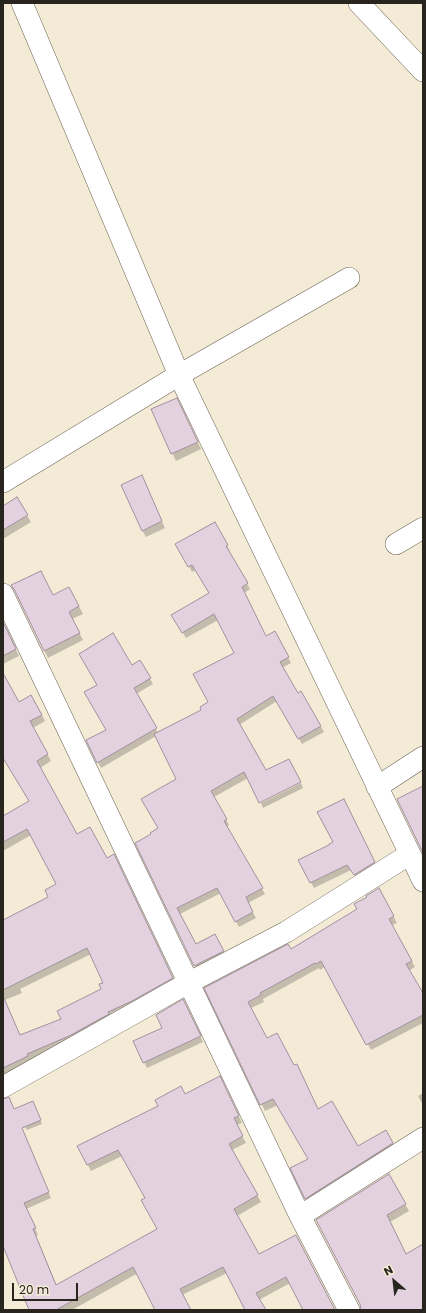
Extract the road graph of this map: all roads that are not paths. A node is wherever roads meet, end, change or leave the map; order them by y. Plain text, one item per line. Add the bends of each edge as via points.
1 (22, 3) edge
2 (359, 3) edge
3 (423, 71) edge
4 (350, 278) dead end
5 (179, 375) junction
6 (3, 482) edge
7 (423, 528) edge
8 (396, 544) dead end
9 (3, 594) edge
10 (423, 757) edge
11 (377, 787) junction
12 (410, 854) junction
13 (423, 881) edge
14 (188, 983) junction
15 (3, 1087) edge
16 (423, 1138) edge
17 (300, 1216) junction
18 (349, 1310) edge

1 - 5 street
2 - 3 street
4 - 5 street
5 - 6 street
5 - 11 street
7 - 8 street
9 - 14 street
10 - 11 street
11 - 12 street
12 - 13 street
12 - 14 street via 286,932
14 - 15 street
14 - 17 street
16 - 17 street
17 - 18 street

